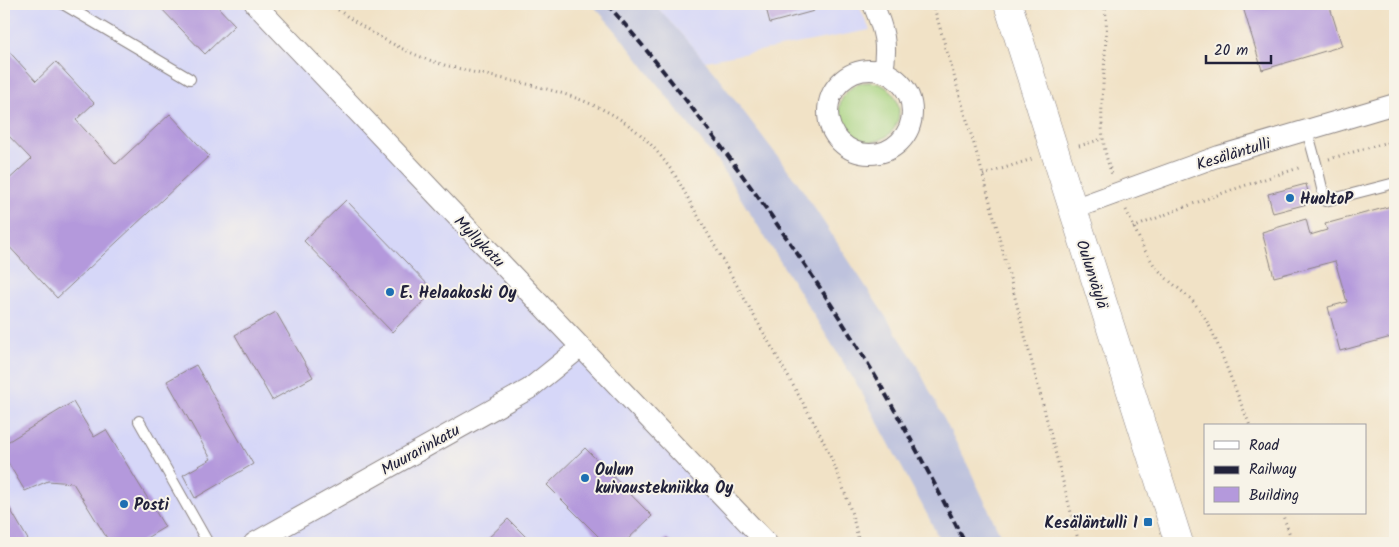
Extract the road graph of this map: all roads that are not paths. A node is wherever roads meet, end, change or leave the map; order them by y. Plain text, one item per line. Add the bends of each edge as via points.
1 (63, 4) edge
2 (255, 4) edge
3 (873, 4) edge
4 (1008, 4) edge
5 (883, 72) junction
6 (190, 78) dead end
7 (1395, 104) edge
8 (1307, 130) junction
9 (1395, 183) edge
10 (1073, 209) junction
11 (581, 347) junction
12 (139, 421) dead end
13 (208, 543) edge
14 (254, 543) edge
15 (767, 543) edge
16 (1179, 543) edge

1 - 6 lane
2 - 11 street, Myllykatu
3 - 5 street via 885,38
4 - 10 main road, Oulunväylä
5 - 5 street via 901,83 909,95 911,122 906,134 891,148 872,154 858,152 836,137 830,125 831,97 849,76 862,70
7 - 8 street, Kesäläntulli
8 - 9 lane via 1325,201
8 - 10 street, Kesäläntulli via 1219,156
10 - 16 main road, Oulunväylä
11 - 14 street, Muurarinkatu via 528,389
11 - 15 street, Myllykatu
12 - 13 lane

